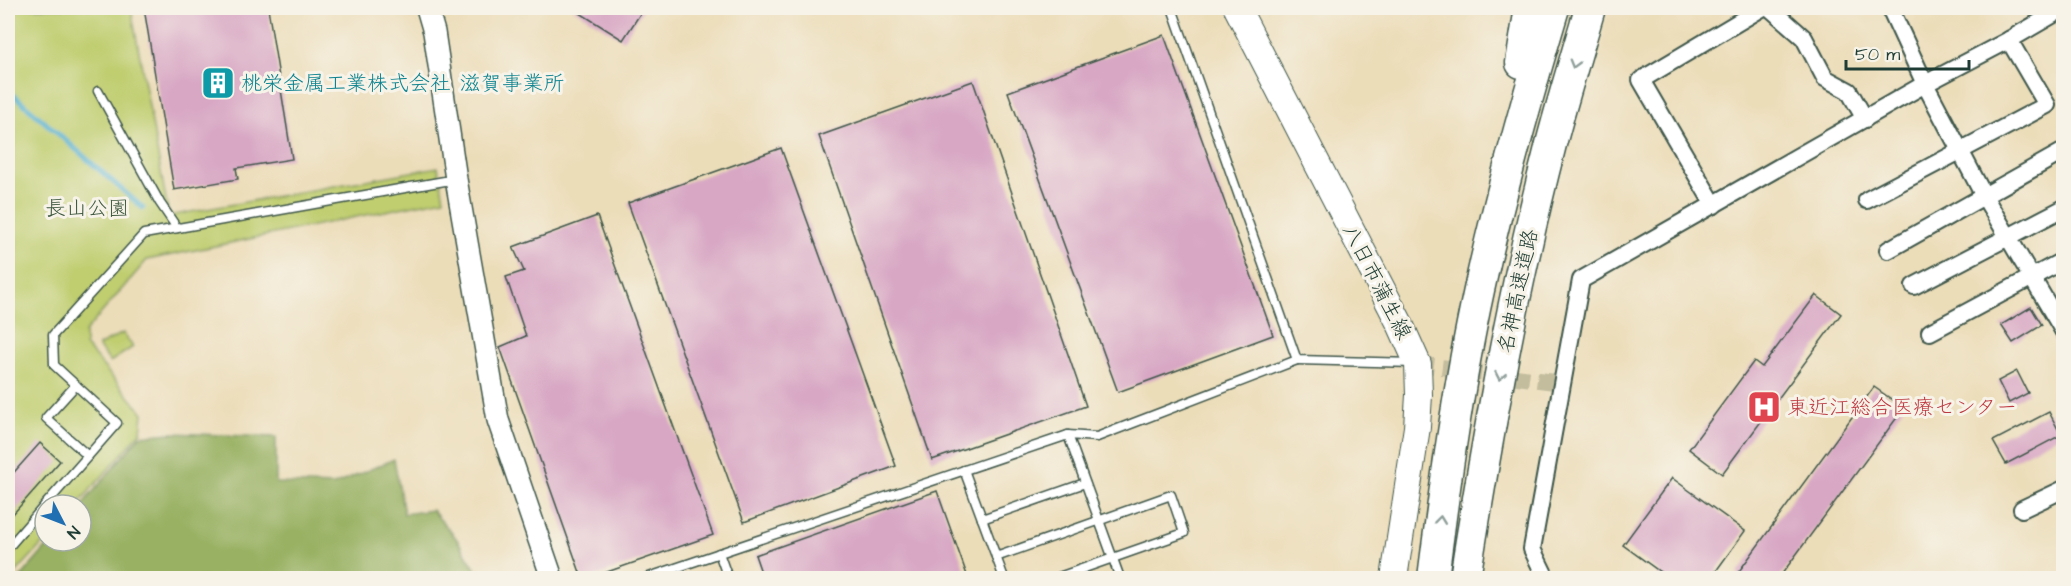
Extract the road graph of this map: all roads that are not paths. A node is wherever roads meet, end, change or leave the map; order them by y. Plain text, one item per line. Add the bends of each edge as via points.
1 (427, 8) edge
2 (1172, 8) edge
3 (1237, 8) edge
4 (1530, 8) edge
5 (1554, 8) edge
6 (1590, 8) edge
7 (1762, 8) edge
8 (1770, 8) edge
9 (1890, 8) edge
10 (2064, 8) edge
11 (2009, 40) junction
12 (1925, 84) junction
13 (98, 91) dead end
14 (1865, 119) junction
15 (1960, 151) junction
16 (2064, 151) edge
17 (456, 179) junction
18 (1984, 196) junction
19 (1867, 200) dead end
20 (1714, 205) junction
21 (2064, 208) edge
22 (177, 228) junction
23 (2009, 236) junction
24 (1888, 250) dead end
25 (2064, 260) edge
26 (2033, 278) junction
27 (1914, 285) dead end
28 (1930, 332) dead end
29 (2064, 332) edge
30 (1297, 360) junction
31 (1418, 364) junction
32 (76, 386) junction
33 (1068, 435) junction
34 (1449, 452) junction
35 (88, 456) junction
36 (964, 471) junction
37 (1085, 483) junction
38 (2064, 489) edge
39 (56, 493) edge
40 (2022, 509) dead end
41 (33, 519) edge
42 (982, 519) junction
43 (1099, 521) junction
44 (8, 548) edge
45 (719, 554) junction
46 (996, 557) junction
47 (1111, 558) junction
48 (552, 579) edge
49 (646, 579) edge
50 (728, 579) edge
51 (1004, 579) edge
52 (1056, 579) edge
53 (1120, 579) edge
54 (1394, 579) edge
55 (1433, 579) edge
56 (1465, 579) edge
57 (1546, 579) edge

1 - 17 street
2 - 30 lane
3 - 31 main road, 八日市蒲生線
4 - 34 highway via 1473,272
5 - 34 highway, 名神高速道路 via 1516,135 1482,274
6 -> 56 highway, 名神高速道路 via 1551,143 1518,282
7 - 20 street via 1641,80
8 - 14 street via 1804,38 1825,78 1849,90
9 - 12 street
10 - 11 street
11 - 12 street
11 - 15 street via 2047,105
12 - 14 street
12 - 15 street
13 - 22 lane
14 - 20 street
15 - 18 street
15 - 19 street
16 - 18 street
17 - 22 lane
17 - 48 street via 498,420
18 - 23 street
18 - 24 street
20 - 57 street via 1581,280 1532,549
21 - 23 street
22 - 32 lane via 144,234 54,335 54,365
23 - 26 street
23 - 27 street
25 - 26 street
26 - 28 street
26 - 29 street
30 - 31 lane
30 - 33 lane via 1097,436
31 - 54 main road, 八日市蒲生線 via 1417,428
32 - 35 lane via 117,423
32 - 35 lane via 46,418
33 - 36 lane
33 - 37 lane
55 -> 34 highway, 名神高速道路
35 - 39 lane
36 - 42 lane
36 - 45 lane
37 - 42 lane
37 - 43 lane
38 - 40 street
41 - 44 lane
42 - 46 lane
43 - 46 lane
43 - 47 lane
43 - 47 lane via 1171,495 1184,533
45 - 49 lane
45 - 50 lane
46 - 51 lane
47 - 52 lane
47 - 53 lane

